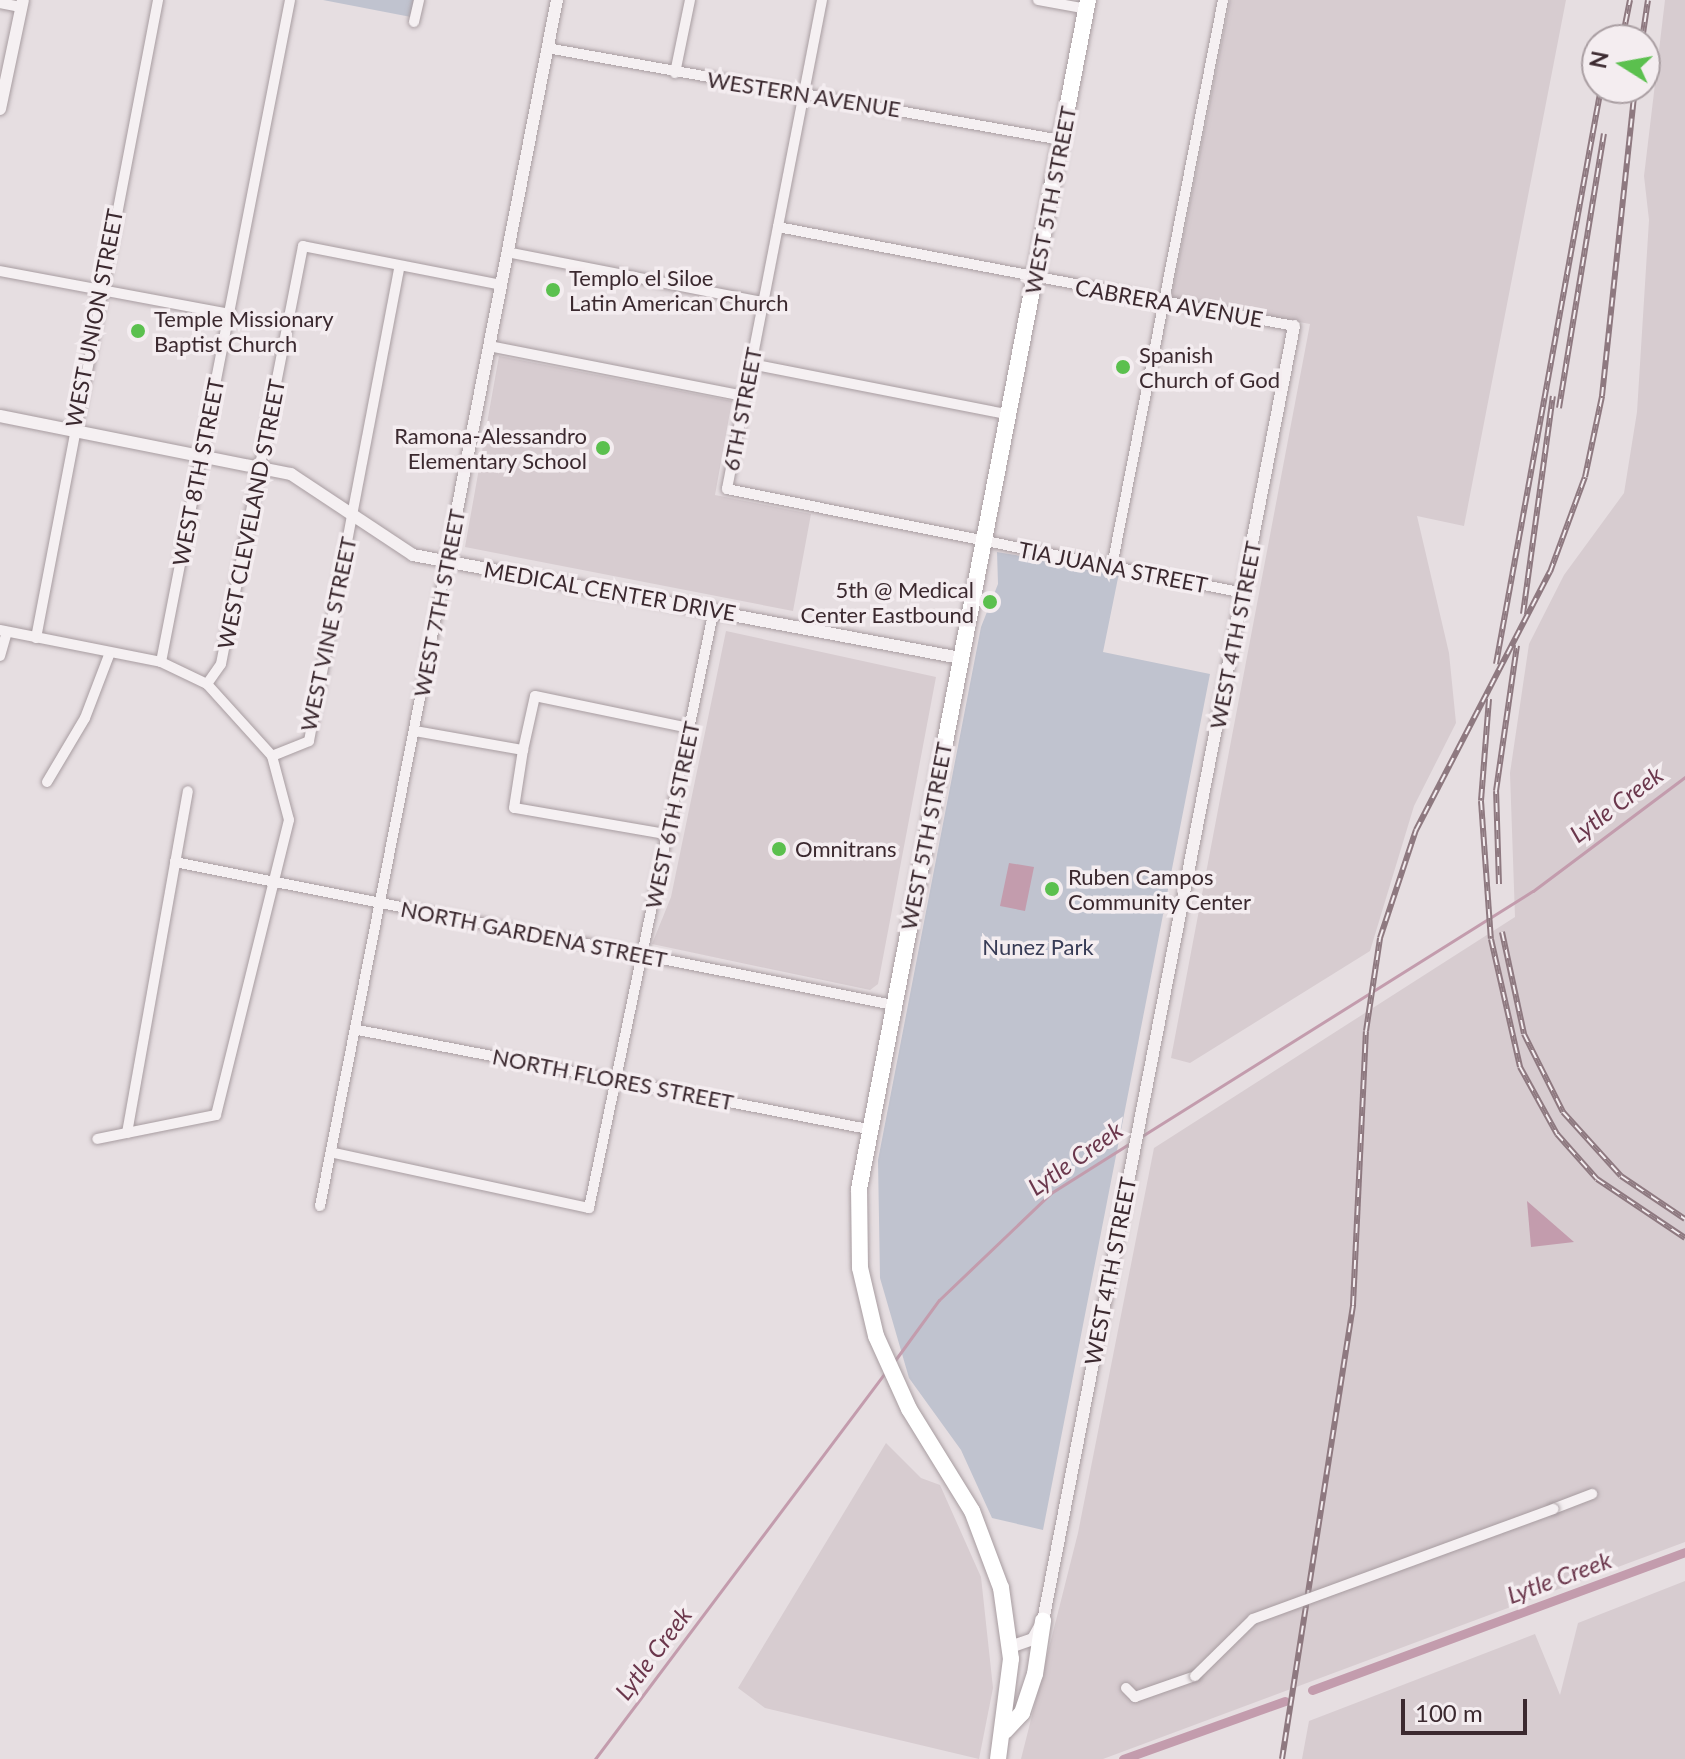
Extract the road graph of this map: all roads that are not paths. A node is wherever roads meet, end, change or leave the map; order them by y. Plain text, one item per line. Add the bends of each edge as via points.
1 (158, 0) edge
2 (290, 0) edge
3 (419, 0) edge
4 (557, 0) edge
5 (690, 0) edge
6 (822, 0) edge
7 (1038, 0) edge
8 (1223, 0) edge
9 (0, 3) edge
10 (22, 3) edge
11 (1088, 5) edge
12 (414, 22) dead end
13 (547, 48) junction
14 (675, 73) junction
15 (804, 94) junction
16 (0, 109) edge
17 (1061, 140) junction
18 (778, 227) junction
19 (507, 252) junction
20 (399, 267) junction
21 (0, 271) edge
22 (1035, 278) junction
23 (501, 285) junction
24 (99, 290) junction
25 (763, 302) junction
26 (1164, 302) junction
27 (230, 314) junction
28 (1294, 326) joint
29 (489, 346) junction
30 (751, 364) junction
31 (745, 396) junction
32 (1007, 414) junction
33 (0, 416) edge
34 (71, 431) junction
35 (1271, 450) joint
36 (200, 456) junction
37 (260, 468) junction
38 (727, 489) joint
39 (352, 516) junction
40 (983, 541) junction
41 (447, 561) junction
42 (1112, 566) junction
43 (1244, 593) junction
44 (714, 609) junction
45 (3, 631) edge
46 (36, 638) junction
47 (109, 655) junction
48 (0, 656) edge
49 (960, 658) junction
50 (161, 662) junction
51 (207, 684) junction
52 (690, 728) junction
53 (415, 731) junction
54 (523, 750) junction
55 (272, 756) junction
56 (47, 782) dead end
57 (188, 791) dead end
58 (671, 835) junction
59 (175, 862) junction
60 (274, 883) junction
61 (382, 904) junction
62 (640, 955) junction
63 (893, 1005) junction
64 (358, 1030) junction
65 (615, 1079) junction
66 (868, 1129) junction
67 (127, 1133) junction
68 (97, 1139) dead end
69 (334, 1153) junction
70 (320, 1206) dead end
71 (1592, 1494) dead end
72 (1043, 1621) junction
73 (1010, 1647) junction
74 (1126, 1688) dead end
75 (1005, 1731) junction
76 (998, 1759) edge

1 - 24 street, WEST UNION STREET
2 - 27 street, WEST 8TH STREET
3 - 12 street
4 - 13 street, WEST 7TH STREET
5 - 14 street
6 - 15 street, 6TH STREET
7 - 11 street
8 - 26 street
9 - 10 street
10 - 16 street
11 - 17 main road, WEST 5TH STREET
13 - 14 street, WESTERN AVENUE
13 - 19 street, WEST 7TH STREET
14 - 15 street, WESTERN AVENUE
15 - 17 street, WESTERN AVENUE
15 - 18 street, 6TH STREET
17 - 22 main road, WEST 5TH STREET
18 - 22 street, CABRERA AVENUE
18 - 25 street, 6TH STREET
19 - 23 street, WEST 7TH STREET
19 - 25 street
20 - 23 street
20 - 37 street, WEST CLEVELAND STREET via 303,246
20 - 39 street, WEST VINE STREET
21 - 24 street
22 - 26 street, CABRERA AVENUE
22 - 32 main road, WEST 5TH STREET
23 - 29 street, WEST 7TH STREET
24 - 27 street
24 - 34 street, WEST UNION STREET
25 - 30 street, 6TH STREET
26 - 28 street, CABRERA AVENUE
26 - 42 street
27 - 36 street, WEST 8TH STREET
28 - 35 street, CABRERA AVENUE
29 - 31 street
29 - 41 street, WEST 7TH STREET
30 - 31 street, 6TH STREET
30 - 32 street
31 - 38 street, 6TH STREET
32 - 40 main road, WEST 5TH STREET
33 - 34 street, MEDICAL CENTER DRIVE
34 - 36 street, MEDICAL CENTER DRIVE
34 - 46 street, WEST UNION STREET
35 - 43 street, WEST 4TH STREET
36 - 37 street, MEDICAL CENTER DRIVE
36 - 50 street, WEST 8TH STREET
37 - 39 street, MEDICAL CENTER DRIVE via 312,483
37 - 51 street, WEST CLEVELAND STREET via 221,664
38 - 40 street, TIA JUANA STREET
39 - 41 street, MEDICAL CENTER DRIVE via 392,547
39 - 55 street, WEST VINE STREET via 309,741
40 - 42 street, TIA JUANA STREET
40 - 49 main road, WEST 5TH STREET
41 - 44 street, MEDICAL CENTER DRIVE
41 - 53 street, WEST 7TH STREET
42 - 43 street, TIA JUANA STREET
43 - 72 street, WEST 4TH STREET
44 - 49 street, MEDICAL CENTER DRIVE
44 - 52 street, WEST 6TH STREET
45 - 46 street
45 - 48 street
46 - 47 street
47 - 50 street
47 - 56 street via 85,718
49 - 63 main road, WEST 5TH STREET
50 - 51 street
51 - 55 street
52 - 54 street via 535,696
52 - 58 street, WEST 6TH STREET
53 - 54 street
53 - 61 street, WEST 7TH STREET
54 - 58 street via 514,808
55 - 60 street via 289,820
57 - 59 street
58 - 62 street, WEST 6TH STREET
59 - 60 street, NORTH GARDENA STREET
59 - 67 street
60 - 61 street, NORTH GARDENA STREET
60 - 67 street via 216,1115
61 - 62 street, NORTH GARDENA STREET
61 - 64 street, WEST 7TH STREET
62 - 63 street, NORTH GARDENA STREET
62 - 65 street, WEST 6TH STREET
63 - 66 main road, WEST 5TH STREET
64 - 65 street, NORTH FLORES STREET
64 - 69 street, WEST 7TH STREET
65 - 66 street, NORTH FLORES STREET
65 - 69 street, WEST 6TH STREET via 589,1208
66 - 73 main road, WEST 5TH STREET via 858,1239 876,1336 909,1409 988,1544
67 - 68 street
69 - 70 street, WEST 7TH STREET
71 - 74 street, bridge via 1253,1619 1195,1676 1135,1697
72 - 73 street via 1033,1639
72 - 75 main road via 1022,1713
73 - 75 main road, WEST 5TH STREET
75 - 76 main road

